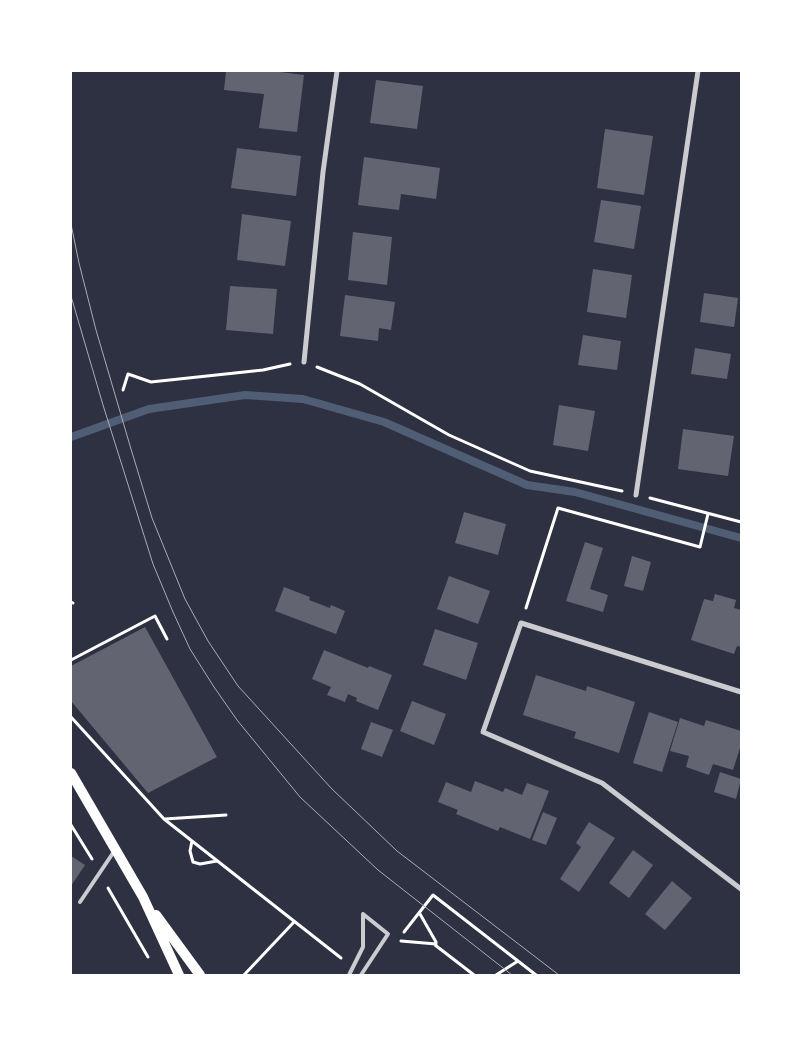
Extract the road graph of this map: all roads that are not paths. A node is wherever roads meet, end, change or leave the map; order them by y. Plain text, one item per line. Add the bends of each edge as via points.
1 (337, 71) edge
2 (698, 71) edge
3 (304, 362) road end
4 (636, 495) road end
5 (741, 692) edge
6 (71, 773) edge
7 (116, 849) junction
8 (741, 889) edge
9 (143, 897) junction
10 (80, 902) dead end
11 (178, 975) edge
12 (200, 975) edge
13 (349, 975) edge
14 (361, 975) edge

1 - 3 street via 323,172
2 - 4 street
5 - 8 street via 522,623 483,732 602,783
6 - 7 main road
7 - 9 main road
7 - 10 lane
9 - 11 main road
9 - 12 main road
13 - 14 lane via 363,947 363,914 388,934

